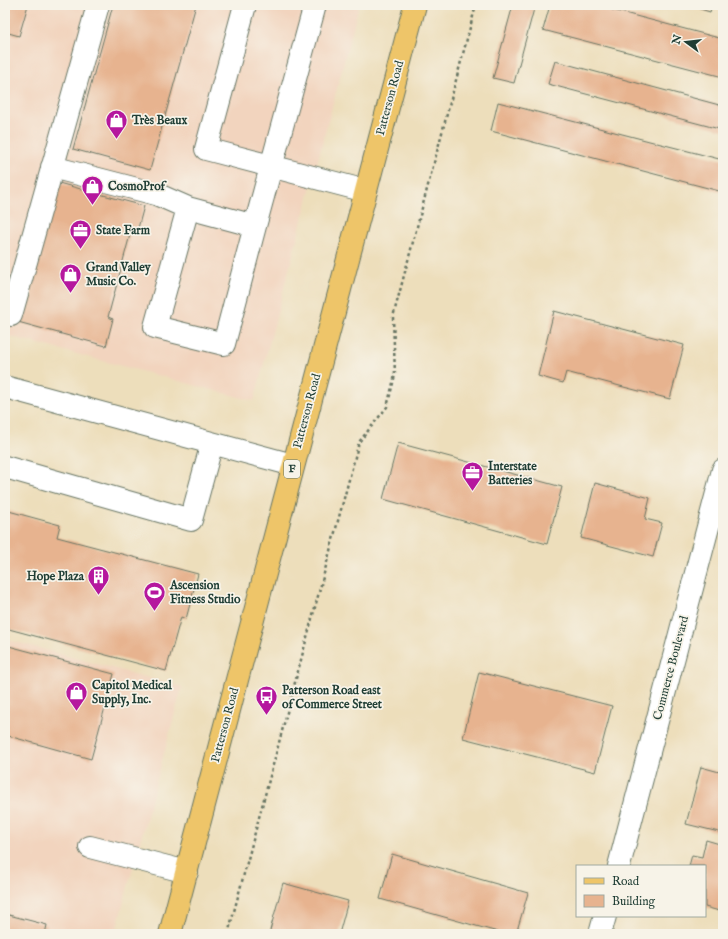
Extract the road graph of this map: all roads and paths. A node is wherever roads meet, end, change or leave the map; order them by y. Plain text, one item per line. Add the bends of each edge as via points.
1 (98, 5) edge
2 (245, 5) edge
3 (315, 5) edge
4 (415, 5) edge
5 (476, 5) edge
6 (52, 167) junction
7 (272, 167) junction
8 (366, 191) junction
9 (188, 208) junction
10 (255, 226) junction
11 (11, 315) dead end
12 (5, 387) edge
13 (212, 443) junction
14 (293, 465) junction
15 (5, 467) edge
16 (723, 470) edge
17 (90, 847) dead end
18 (619, 865) edge
19 (187, 872) junction
20 (605, 917) edge
21 (170, 934) edge
22 (228, 934) edge
23 (600, 934) edge

1 - 6 street
2 - 7 street via 206,149
3 - 7 street
4 - 8 main road, Patterson Road / F
5 - 22 path via 393,317 395,375 387,407 359,442
6 - 9 street via 156,194
6 - 11 street
7 - 8 street
7 - 10 street
8 - 14 main road, Patterson Road / F
9 - 10 street
9 - 10 street via 155,326 224,344
12 - 13 street
13 - 14 street
13 - 15 street via 190,520
14 - 19 main road, Patterson Road / F
16 - 18 street, Commerce Boulevard
17 - 19 street
19 - 21 main road, Patterson Road / F
20 - 23 street

